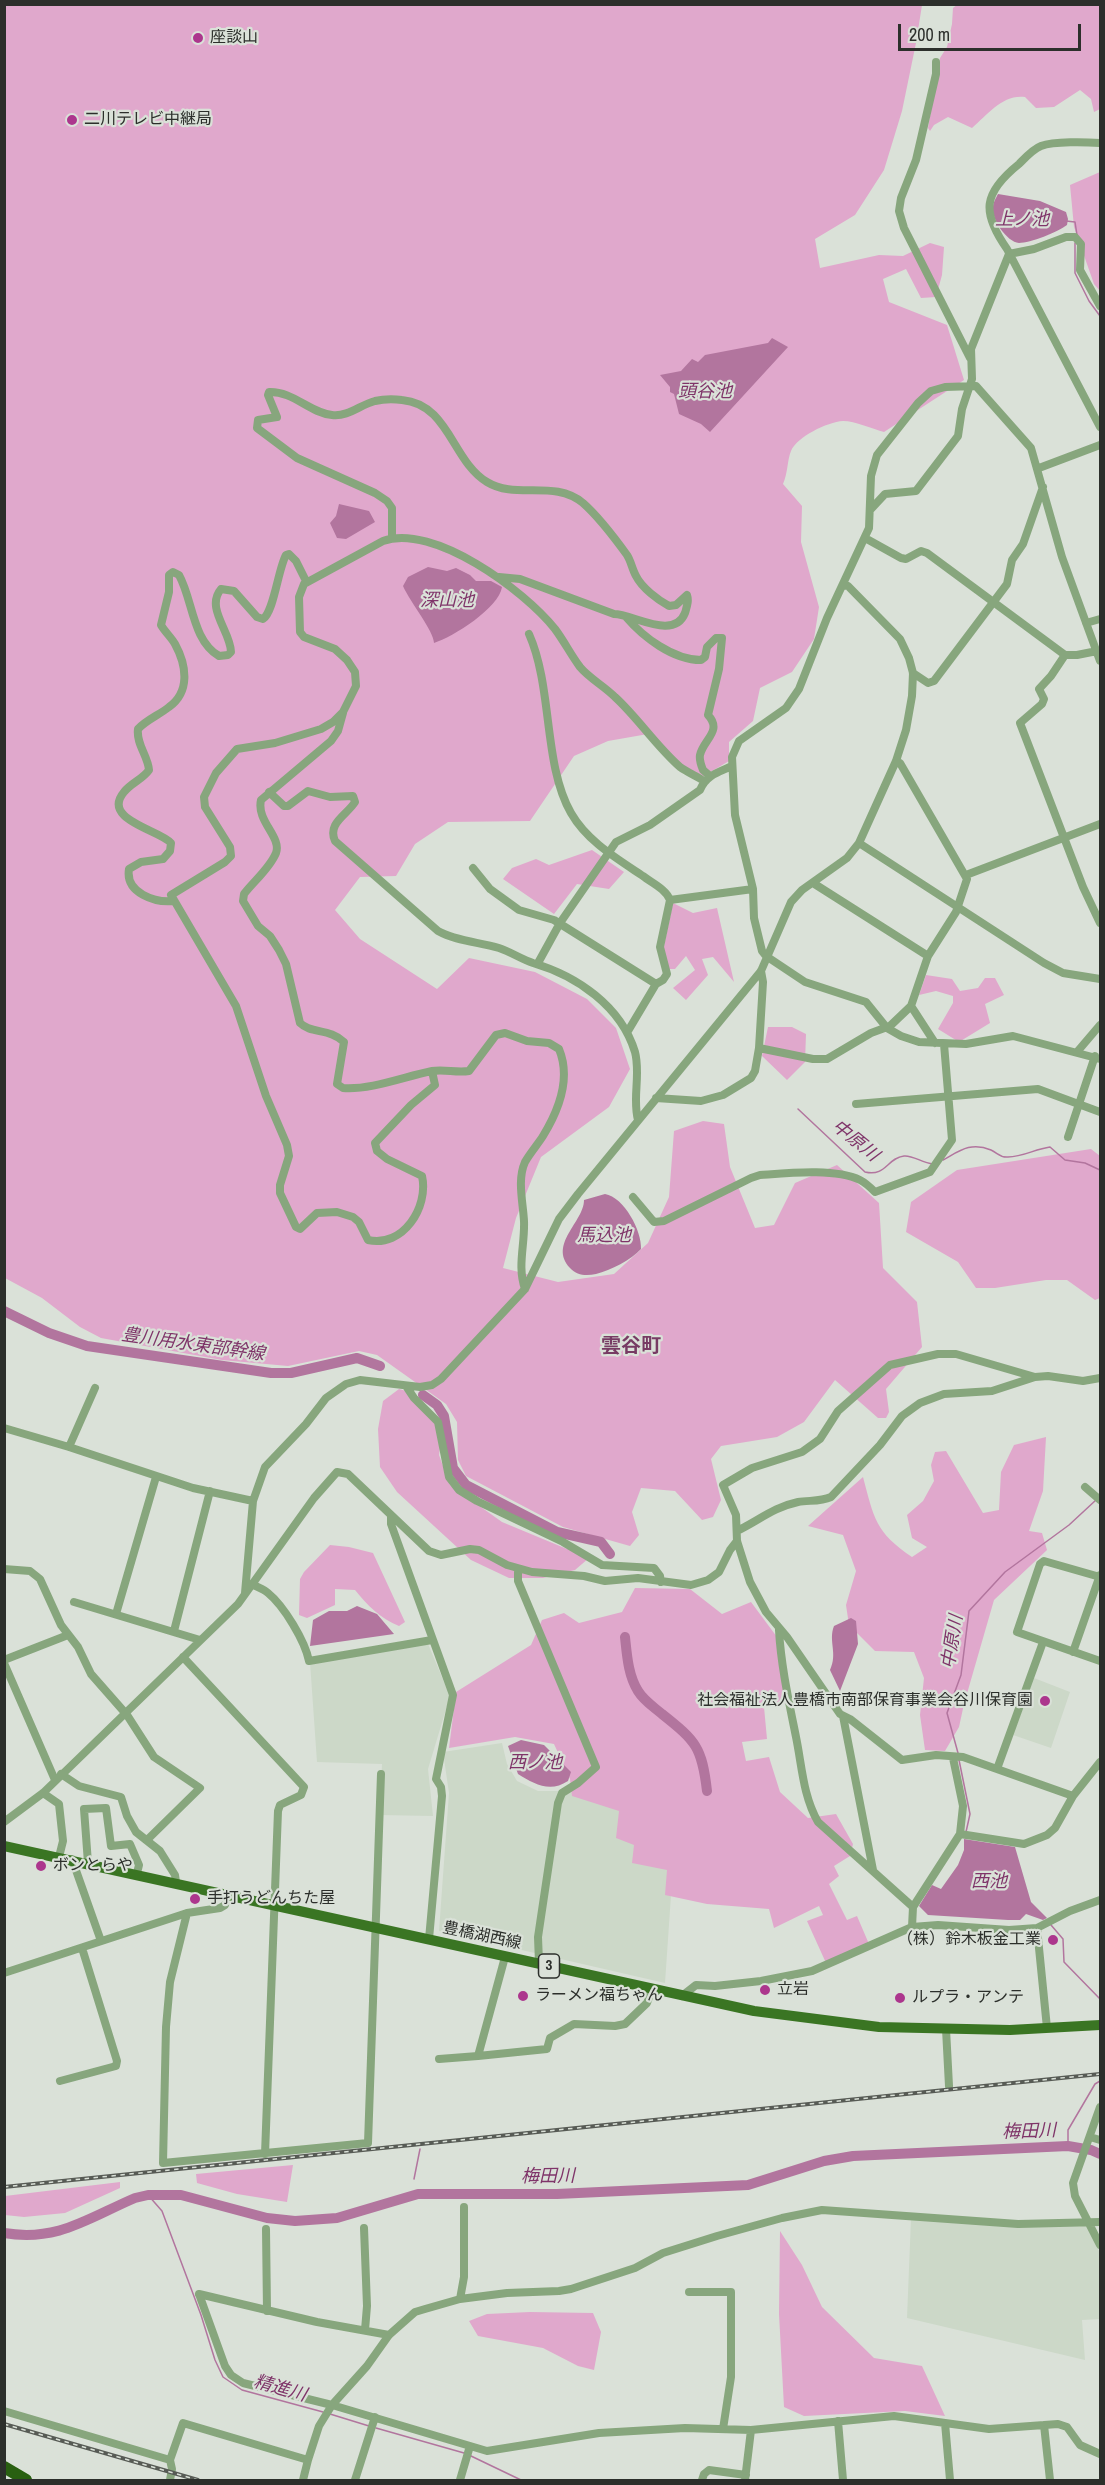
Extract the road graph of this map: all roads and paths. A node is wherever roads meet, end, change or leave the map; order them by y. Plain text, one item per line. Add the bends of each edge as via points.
1 (936, 62) dead end
2 (1101, 143) edge
3 (1009, 254) junction
4 (1101, 306) edge
5 (970, 359) junction
6 (970, 385) junction
7 (1101, 427) edge
8 (1101, 445) edge
9 (1039, 468) junction
10 (1043, 487) junction
11 (871, 509) junction
12 (392, 537) junction
13 (865, 538) junction
14 (499, 577) junction
15 (306, 581) junction
16 (843, 585) junction
17 (993, 601) junction
18 (625, 614) junction
19 (1101, 619) edge
20 (1086, 623) junction
21 (529, 634) dead end
22 (1097, 651) junction
23 (1065, 655) junction
24 (1101, 661) edge
25 (913, 673) junction
26 (343, 712) junction
27 (897, 761) junction
28 (732, 766) junction
29 (707, 778) junction
30 (269, 792) junction
31 (1101, 824) edge
32 (1064, 838) junction
33 (859, 843) junction
34 (608, 853) junction
35 (473, 868) dead end
36 (966, 875) junction
37 (813, 883) junction
38 (753, 889) junction
39 (174, 900) junction
40 (670, 900) junction
41 (957, 906) junction
42 (560, 923) junction
43 (1101, 923) edge
44 (766, 956) junction
45 (928, 956) junction
46 (538, 963) junction
47 (761, 971) junction
48 (1101, 979) edge
49 (656, 984) junction
50 (911, 1006) junction
51 (1101, 1025) edge
52 (887, 1028) junction
53 (628, 1031) junction
54 (940, 1043) junction
55 (759, 1048) junction
56 (1077, 1052) junction
57 (1098, 1058) edge
58 (432, 1071) junction
59 (948, 1096) junction
60 (656, 1098) junction
61 (856, 1104) dead end
62 (1079, 1104) junction
63 (1101, 1112) edge
64 (638, 1120) junction
65 (1068, 1137) dead end
66 (633, 1197) dead end
67 (525, 1289) junction
68 (1035, 1377) junction
69 (1101, 1378) edge
70 (406, 1386) junction
71 (95, 1388) dead end
72 (4, 1428) edge
73 (69, 1447) junction
74 (156, 1477) junction
75 (1085, 1487) dead end
76 (210, 1491) junction
77 (1099, 1498) edge
78 (253, 1501) junction
79 (391, 1517) junction
80 (737, 1531) junction
81 (737, 1541) junction
82 (4, 1569) edge
83 (518, 1569) junction
84 (1100, 1576) edge
85 (661, 1582) junction
86 (252, 1584) junction
87 (245, 1593) junction
88 (74, 1602) dead end
89 (116, 1614) junction
90 (779, 1630) junction
91 (174, 1631) junction
92 (68, 1635) junction
93 (432, 1640) junction
94 (200, 1641) junction
95 (1043, 1642) junction
96 (1073, 1652) junction
97 (183, 1657) junction
98 (4, 1661) edge
99 (1101, 1661) edge
100 (124, 1712) junction
101 (843, 1716) junction
102 (957, 1758) junction
103 (1101, 1762) edge
104 (997, 1769) junction
105 (381, 1774) dead end
106 (58, 1777) junction
107 (43, 1792) junction
108 (1073, 1797) junction
109 (4, 1822) edge
110 (963, 1834) junction
111 (147, 1840) junction
112 (4, 1846) edge
113 (59, 1857) junction
114 (72, 1859) junction
115 (88, 1863) junction
116 (873, 1870) junction
117 (137, 1873) junction
118 (176, 1882) junction
119 (229, 1894) junction
120 (1101, 1900) edge
121 (274, 1904) junction
122 (913, 1907) junction
123 (187, 1913) junction
124 (1044, 1924) junction
125 (374, 1927) junction
126 (912, 1927) junction
127 (429, 1939) junction
128 (101, 1941) junction
129 (82, 1948) junction
130 (506, 1957) junction
131 (539, 1963) junction
132 (4, 1973) edge
133 (652, 1989) junction
134 (682, 1996) junction
135 (1101, 2025) edge
136 (1047, 2028) junction
137 (946, 2029) junction
138 (478, 2056) junction
139 (440, 2059) dead end
140 (60, 2081) dead end
141 (949, 2086) dead end
142 (1101, 2107) edge
143 (1090, 2138) junction
144 (1101, 2140) edge
145 (265, 2154) junction
146 (464, 2207) dead end
147 (1101, 2222) edge
148 (1088, 2223) junction
149 (364, 2228) dead end
150 (266, 2229) dead end
151 (1101, 2246) edge
152 (689, 2292) dead end
153 (460, 2299) junction
154 (267, 2311) junction
155 (365, 2330) junction
156 (388, 2335) junction
157 (331, 2406) junction
158 (4, 2411) edge
159 (375, 2418) junction
160 (838, 2421) junction
161 (945, 2423) junction
162 (1044, 2425) junction
163 (723, 2428) junction
164 (751, 2430) junction
165 (470, 2447) junction
166 (1101, 2454) edge
167 (170, 2460) junction
168 (308, 2460) junction
169 (4, 2467) edge
170 (745, 2478) edge
171 (26, 2481) edge
172 (170, 2481) edge
173 (303, 2481) edge
174 (355, 2481) edge
175 (460, 2481) edge
176 (702, 2481) edge
177 (843, 2481) edge
178 (950, 2481) edge
179 (1050, 2481) edge

1 - 5 street via 916,160 899,211
2 - 3 street via 1040,146 998,180 988,208 989,219
3 - 4 street via 1066,237 1077,238 1080,270
3 - 5 street
3 - 7 street
5 - 6 street
6 - 9 street via 982,392 1031,448
6 - 11 street via 958,436 919,488 885,494
6 - 11 street via 938,388 918,403 877,455 871,476
8 - 9 street
9 - 10 street
10 - 17 street via 1023,544 1012,560 1009,579
10 - 20 street
11 - 13 street
12 - 14 street via 411,537 436,546
12 - 15 street
12 - 18 street via 392,508 387,501 297,458 257,428 258,420 277,417 269,392 279,392 332,415 345,415 385,399 405,400 441,420 473,471 488,483 503,489 546,489 577,499 602,520 628,557 640,583 669,606 688,595 683,617 675,624 652,624
13 - 16 street
13 - 17 street via 901,558 921,551 927,553
14 - 18 street via 520,579 614,614
14 - 29 street via 539,612 581,668 616,698 681,768
15 - 26 street via 299,597 300,632 312,642 335,649 355,672 356,686
15 - 39 street via 296,561 286,555 270,612 263,619 234,591 221,589 216,604 231,652 219,656 201,634 179,575 169,575 162,625 179,653 184,688 171,706 138,729 149,770 123,793 120,806 125,817 171,843 163,859 141,862 129,869 132,884 148,898
16 - 25 street via 900,639
16 - 28 street via 799,689 786,708 739,741
17 - 23 street
17 - 25 street via 934,681 928,683
18 - 29 street via 651,641 684,658 701,660 707,647 722,638 708,715 714,729 700,754
19 - 20 street
20 - 22 street
21 - 34 street via 543,683 565,799 580,829
22 - 23 street
22 - 24 street
23 - 32 street via 1039,689 1042,704 1020,723
25 - 27 street via 906,730
26 - 30 street via 331,741
26 - 39 street via 321,729 237,749 211,781 204,801 207,813 230,847 231,856 171,894
27 - 33 street
27 - 36 street
28 - 29 street
28 - 38 street via 735,815
29 - 34 street via 700,789 650,825 616,842
30 - 46 street via 284,806 308,791 330,797 353,796 352,807 334,827 333,838 339,847 438,931
30 - 58 street via 261,800 259,810 277,843 277,851 243,900 282,957 300,1023 344,1041 338,1084 343,1088
31 - 32 street
32 - 36 street
32 - 43 street
33 - 37 street via 847,858
33 - 41 street
34 - 40 street
34 - 42 street
35 - 42 street via 490,889 519,910
36 - 41 street
37 - 44 street via 791,902
37 - 45 street
38 - 40 street
38 - 44 street via 754,918
39 - 58 street via 236,1006 287,1145 289,1156 280,1193 296,1227 321,1212 337,1212 359,1222 368,1240 382,1241 396,1236 413,1220 422,1200 422,1176 376,1152 375,1143 435,1085
40 - 49 street via 660,947 667,974
41 - 45 street
41 - 48 street via 1063,973
42 - 46 street
42 - 49 street
44 - 47 street
44 - 52 street via 805,982 866,1002
45 - 50 street
46 - 53 street via 590,990
47 - 55 street
47 - 60 street
49 - 53 street
50 - 52 street
50 - 54 street
51 - 56 street
52 - 54 street via 919,1042
52 - 55 street via 827,1059
53 - 64 street via 638,1072
54 - 56 street via 966,1044 1013,1036
54 - 59 street
55 - 60 street via 751,1078 723,1095 701,1101
56 - 57 street
57 - 62 street
58 - 67 street via 469,1071 501,1033 549,1043 562,1055 564,1087 560,1101 521,1176 524,1221 520,1273
59 - 61 street
59 - 62 street via 1038,1089
59 - 66 street via 952,1140 930,1172 884,1191 876,1192 861,1181 830,1174 760,1175 687,1211 654,1222
60 - 64 street
62 - 63 street
62 - 65 street
64 - 67 street via 559,1219
67 - 70 street via 441,1378 432,1385
68 - 69 street via 1083,1381
68 - 80 street via 993,1391 944,1394 920,1403 902,1416 831,1497 773,1510
68 - 80 street via 956,1354 890,1365 838,1412 820,1439 802,1452 752,1468 723,1485 736,1515
70 - 78 street via 360,1380 346,1384 326,1398 265,1467
70 - 85 street via 438,1422 449,1477 459,1490 602,1565 654,1568
71 - 73 street
72 - 73 street
73 - 74 street
74 - 76 street
74 - 89 street
75 - 77 street
76 - 78 street
76 - 91 street
78 - 87 street
79 - 83 street via 429,1551 441,1555 480,1550
79 - 86 street via 348,1474 337,1472
79 - 93 street
80 - 81 street
81 - 85 street via 719,1572 708,1580 692,1586
81 - 90 street via 750,1582
82 - 92 street via 30,1571 40,1579
83 - 85 street via 605,1581 639,1578
83 - 131 street via 518,1581 596,1767 561,1792 538,1938
84 - 95 street via 1044,1561 1040,1564 1017,1632
84 - 96 street
86 - 87 street
86 - 93 street via 275,1599 301,1637 309,1661
87 - 94 street
88 - 89 street
89 - 91 street
90 - 101 street
90 - 116 street via 806,1795 818,1822
91 - 94 street
92 - 98 street
92 - 100 street via 91,1674
93 - 127 street via 453,1695 436,1779 442,1796
94 - 97 street
95 - 96 street
95 - 104 street
96 - 99 street
97 - 100 street
97 - 121 street via 304,1787 301,1795 280,1805 278,1810
98 - 106 street
100 - 106 street
100 - 111 street via 154,1757 200,1788
101 - 102 street via 902,1760 936,1755
101 - 116 street
102 - 104 street
102 - 110 street
103 - 108 street
104 - 108 street
105 - 125 street
106 - 107 street
106 - 111 street via 121,1797 136,1832
107 - 109 street
107 - 113 street via 59,1804 63,1841
108 - 110 street via 1055,1828 1035,1841 1024,1844
110 - 122 street
111 - 118 street via 169,1862
112 - 113 main road, 豊橋湖西線 / 3
113 - 114 main road, 豊橋湖西線 / 3
114 - 115 main road, 豊橋湖西線 / 3
114 - 128 street
115 - 117 main road, 豊橋湖西線 / 3
115 - 117 street via 84,1809 106,1808 111,1846 130,1844 139,1865
116 - 122 street
117 - 118 main road, 豊橋湖西線 / 3
118 - 119 main road, 豊橋湖西線 / 3
119 - 121 main road, 豊橋湖西線 / 3
119 - 123 street via 220,1908
120 - 124 street
121 - 125 main road, 豊橋湖西線 / 3
121 - 145 street
122 - 126 street
123 - 128 street
123 - 145 street via 170,1982 163,2163
124 - 126 street via 1010,1930
124 - 136 street
125 - 127 main road, 豊橋湖西線 / 3
125 - 145 street via 368,2143
126 - 134 street via 812,1971 761,1981 696,1985
127 - 130 main road, 豊橋湖西線 / 3
128 - 129 street
129 - 132 street
129 - 140 street via 117,2061 116,2066
130 - 131 main road, 豊橋湖西線 / 3
130 - 138 street
131 - 133 main road, 豊橋湖西線 / 3
133 - 134 main road, 豊橋湖西線 / 3
133 - 138 street via 647,2003 625,2024 574,2024 550,2038 547,2049
134 - 137 main road, 豊橋湖西線 / 3 via 821,2020
135 - 136 main road, 豊橋湖西線 / 3
136 - 137 main road, 豊橋湖西線 / 3
137 - 141 street
138 - 139 street
142 - 143 street
143 - 144 street
143 - 148 street via 1073,2184
146 - 153 street via 464,2277
147 - 148 street
148 - 151 street
148 - 153 street via 1018,2224 822,2210 717,2236 571,2289
149 - 155 street
150 - 154 street
152 - 163 street via 731,2292 731,2376
153 - 156 street via 415,2312
154 - 155 street
154 - 157 street via 199,2294 231,2375 243,2383
155 - 156 street
156 - 157 street via 367,2366
157 - 159 street
157 - 168 street
158 - 167 street
159 - 165 street
159 - 174 street
160 - 161 street via 894,2416
160 - 164 street
160 - 177 street
161 - 162 street via 989,2429
161 - 178 street
162 - 166 street via 1067,2427 1080,2445
162 - 179 street
163 - 164 street
163 - 165 street via 599,2433 495,2451
164 - 170 street
165 - 175 street
167 - 168 street via 183,2423
167 - 172 street
168 - 173 street
169 - 171 highway
170 - 176 street via 709,2470

